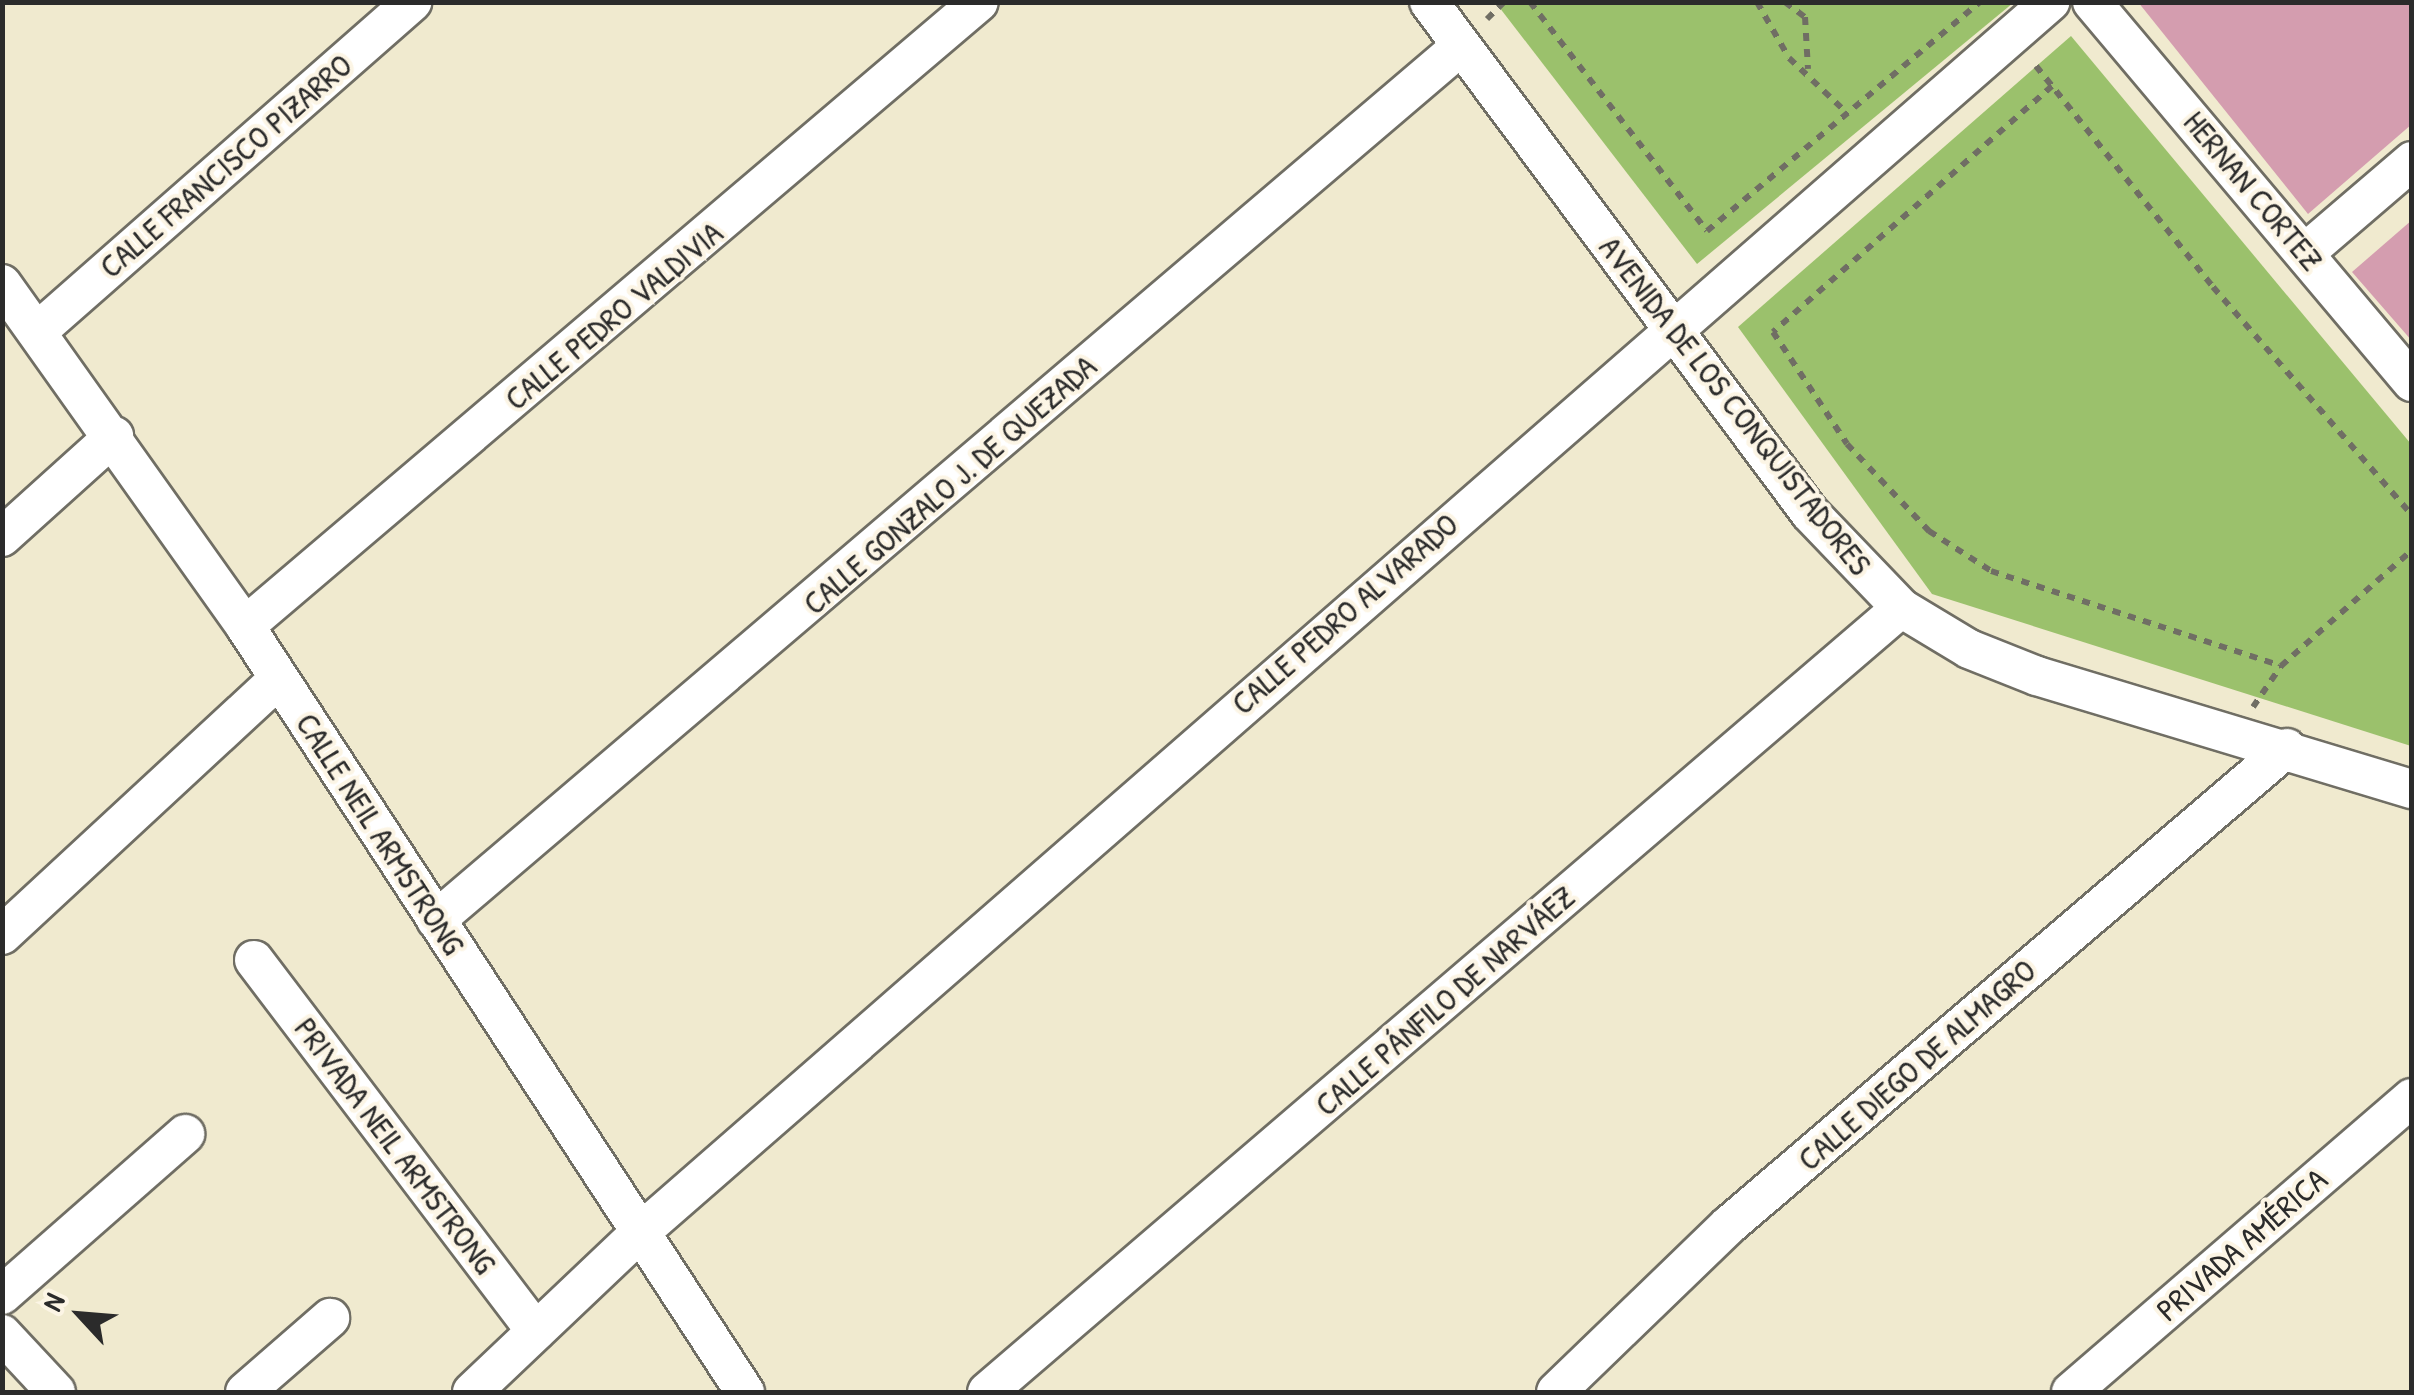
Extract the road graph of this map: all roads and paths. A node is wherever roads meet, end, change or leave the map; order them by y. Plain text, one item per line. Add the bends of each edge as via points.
1 (412, 2) edge
2 (979, 2) edge
3 (1429, 2) edge
4 (1530, 2) edge
5 (1756, 2) edge
6 (1785, 2) edge
7 (1980, 2) edge
8 (2050, 2) edge
9 (2092, 2) edge
10 (1461, 46) junction
11 (2036, 66) dead end
12 (1808, 70) junction
13 (2052, 86) junction
14 (1846, 112) junction
15 (2412, 160) edge
16 (2306, 252) junction
17 (2, 284) edge
18 (1672, 328) junction
19 (39, 330) junction
20 (2412, 382) edge
21 (114, 436) junction
22 (2412, 515) edge
23 (2, 537) edge
24 (2412, 550) edge
25 (1901, 608) junction
26 (245, 626) junction
27 (278, 678) junction
28 (2287, 748) junction
29 (2412, 789) edge
30 (436, 920) junction
31 (2, 935) edge
32 (254, 960) dead end
33 (2412, 1098) edge
34 (185, 1134) dead end
35 (643, 1230) junction
36 (2, 1294) edge
37 (330, 1318) dead end
38 (536, 1331) junction
39 (2, 1334) edge
40 (56, 1392) edge
41 (244, 1392) edge
42 (472, 1392) edge
43 (745, 1392) edge
44 (987, 1392) edge
45 (1556, 1392) edge
46 (2072, 1392) edge

1 - 19 street, CALLE FRANCISCO PIZARRO
2 - 26 street, CALLE PEDRO VALDIVIA
3 - 10 street, AVENIDA DE LOS CONQUISTADORES
4 - 14 path via 1707,231
5 - 12 path via 1789,58
6 - 12 path via 1806,18
7 - 14 path
8 - 18 street, CALLE PEDRO ALVARADO
9 - 16 street, HERNAN CORTEZ
10 - 18 street, AVENIDA DE LOS CONQUISTADORES
10 - 30 street, CALLE GONZALO J. DE QUEZADA
11 - 13 path
12 - 14 path
13 - 22 path via 2213,287
13 - 24 path via 1774,332 1847,444 1929,531 1990,571 2281,666
15 - 16 street
16 - 20 street, HERNAN CORTEZ
17 - 19 street, CALLE NEIL ARMSTRONG
18 - 25 street, AVENIDA DE LOS CONQUISTADORES via 1810,513
18 - 35 street, CALLE PEDRO ALVARADO
19 - 21 street, CALLE NEIL ARMSTRONG
21 - 23 street
21 - 26 street, CALLE NEIL ARMSTRONG
25 - 28 street, AVENIDA DE LOS CONQUISTADORES via 1969,649 2037,676
25 - 44 street, CALLE PÁNFILO DE NARVÁEZ
26 - 27 street, CALLE NEIL ARMSTRONG
27 - 30 street, CALLE NEIL ARMSTRONG
27 - 31 street
28 - 29 street, AVENIDA DE LOS CONQUISTADORES
28 - 45 street, CALLE DIEGO DE ALMAGRO via 1729,1226
30 - 35 street, CALLE NEIL ARMSTRONG
32 - 38 street, PRIVADA NEIL ARMSTRONG
33 - 46 street, PRIVADA AMÉRICA
34 - 36 street
35 - 38 street, CALLE PEDRO ALVARADO
35 - 43 street, CALLE NEIL ARMSTRONG
37 - 41 street
38 - 42 street, CALLE PEDRO ALVARADO
39 - 40 street

